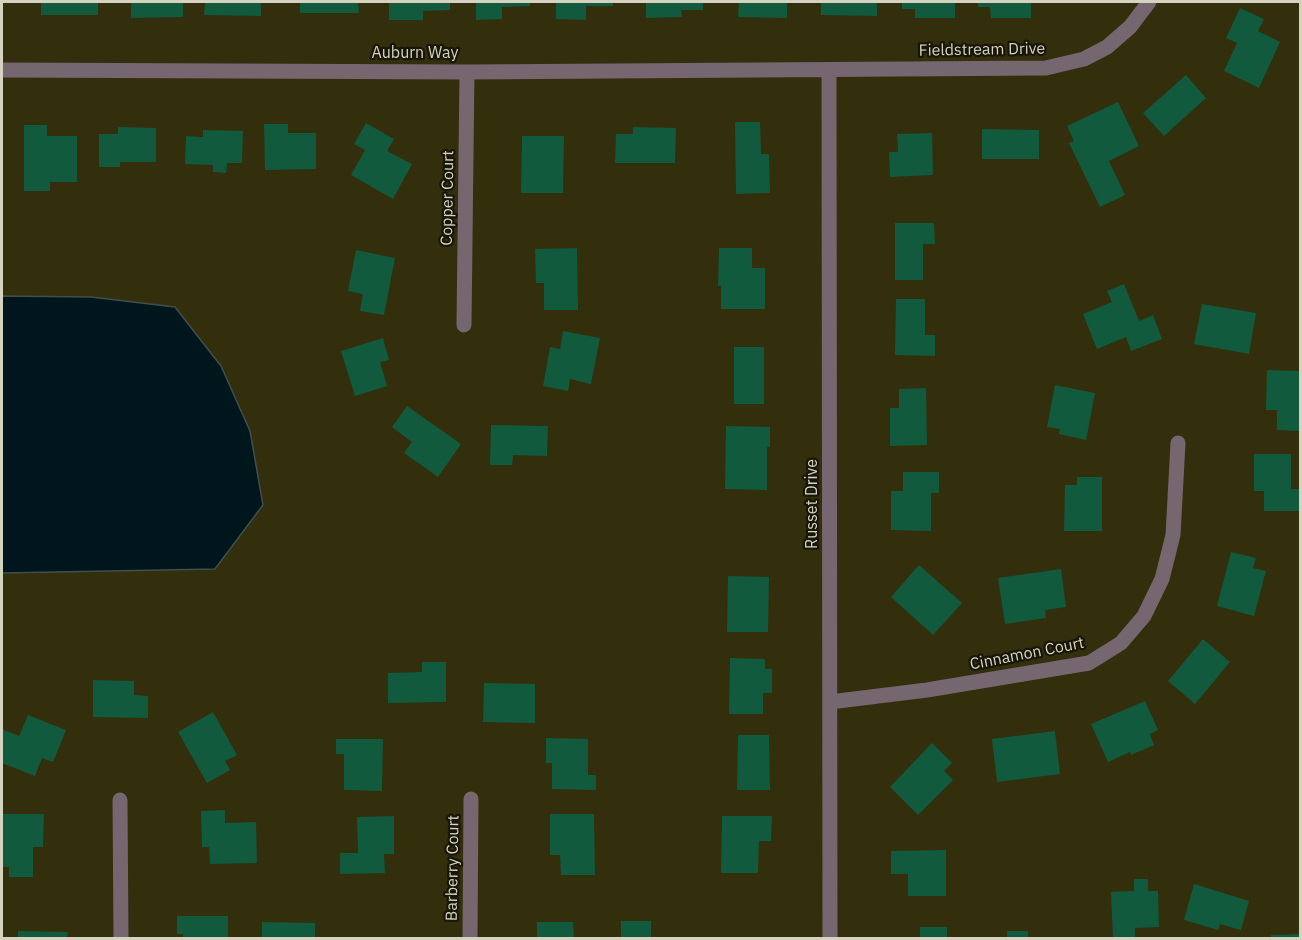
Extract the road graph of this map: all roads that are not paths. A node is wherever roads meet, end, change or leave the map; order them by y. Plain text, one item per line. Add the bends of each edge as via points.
1 (1149, 2) edge
2 (2, 70) edge
3 (829, 70) junction
4 (467, 72) junction
5 (464, 325) dead end
6 (1178, 443) dead end
7 (830, 702) junction
8 (471, 799) dead end
9 (120, 800) dead end
10 (121, 939) edge
11 (470, 939) edge
12 (830, 939) edge

1 - 3 street, Fieldstream Drive via 1130,27 1107,47 1084,59 1046,68
2 - 4 street, Auburn Way
3 - 4 street, Auburn Way
3 - 7 street, Russet Drive
4 - 5 street, Copper Court
6 - 7 street, Cinnamon Court via 1173,535 1162,579 1144,616 1121,643 1089,663
7 - 12 street, Russet Drive
8 - 11 street, Barberry Court
9 - 10 street

